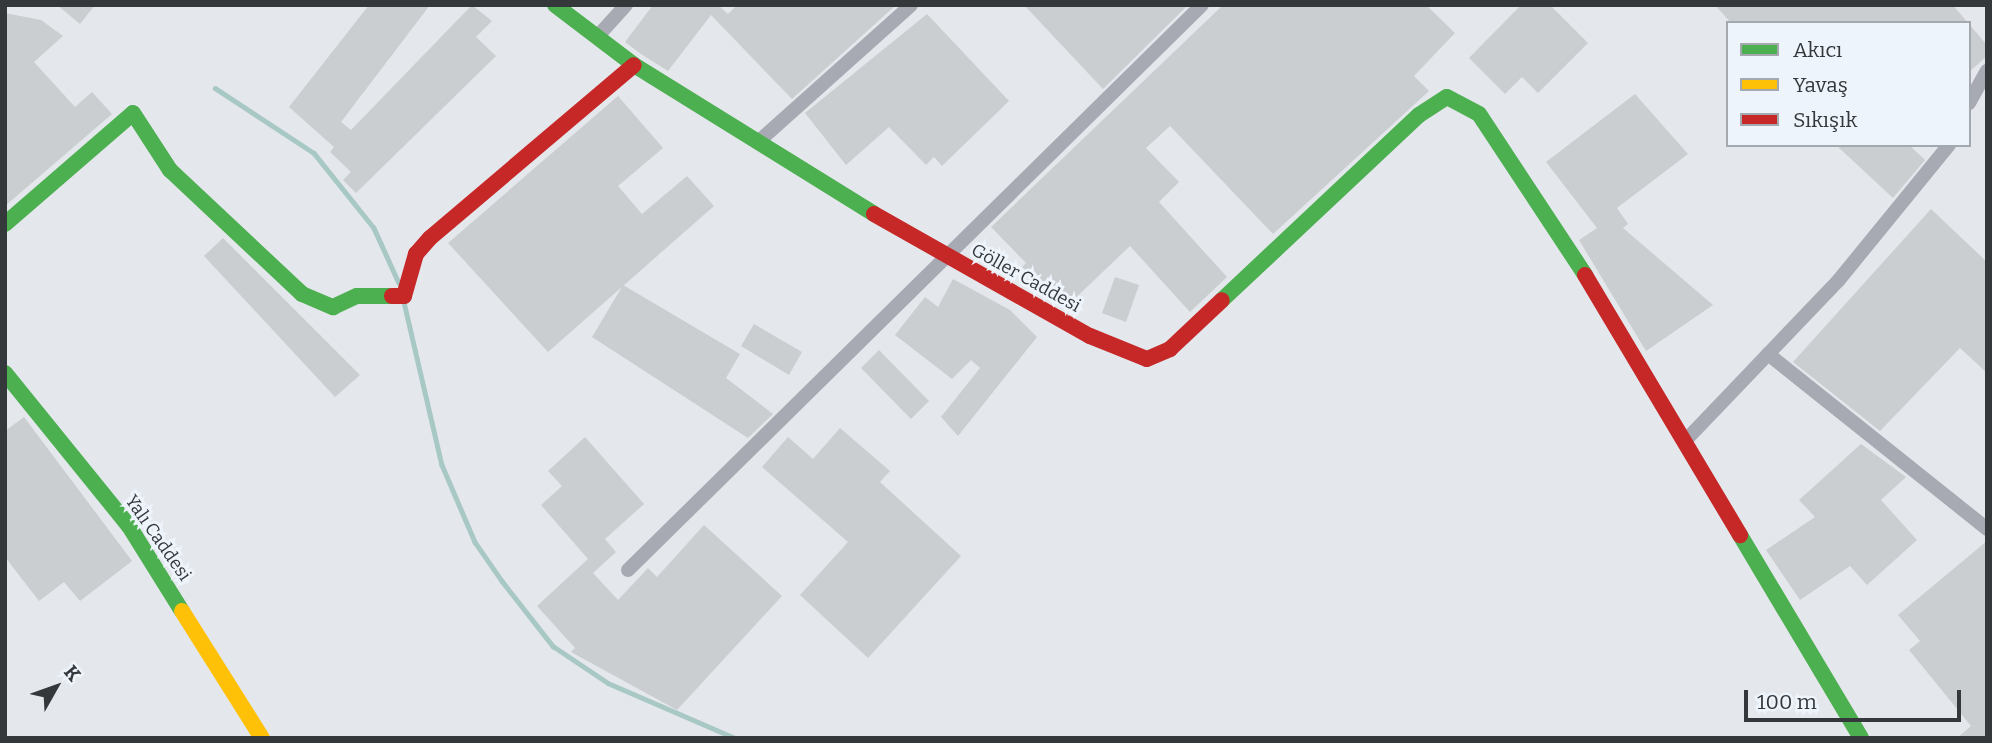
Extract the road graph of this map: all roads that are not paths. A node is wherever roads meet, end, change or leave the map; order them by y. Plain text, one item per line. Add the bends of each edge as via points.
1 (555, 5) edge
2 (626, 5) edge
3 (911, 5) edge
4 (1202, 5) edge
5 (597, 37) junction
6 (634, 65) junction
7 (1987, 71) edge
8 (1971, 99) edge
9 (758, 142) junction
10 (1947, 147) edge
11 (5, 224) edge
12 (947, 255) junction
13 (1768, 354) junction
14 (5, 373) edge
15 (1685, 441) junction
16 (1987, 528) edge
17 (628, 570) dead end
18 (262, 738) edge
19 (1861, 738) edge

1 - 5 street, Göller Caddesi
2 - 5 street
3 - 9 street
4 - 12 street
5 - 6 street, Göller Caddesi
6 - 9 street, Göller Caddesi
6 - 11 street via 430,238 416,254 398,297 357,296 333,307 302,294 170,170 133,113
7 - 8 street
9 - 12 street, Göller Caddesi
10 - 13 street
12 - 15 street, Göller Caddesi via 1090,336 1147,359 1170,349 1419,115 1447,97 1479,114 1532,186
12 - 17 street
13 - 15 street
13 - 16 street
14 - 18 street, Yalı Caddesi via 129,526
15 - 19 street

